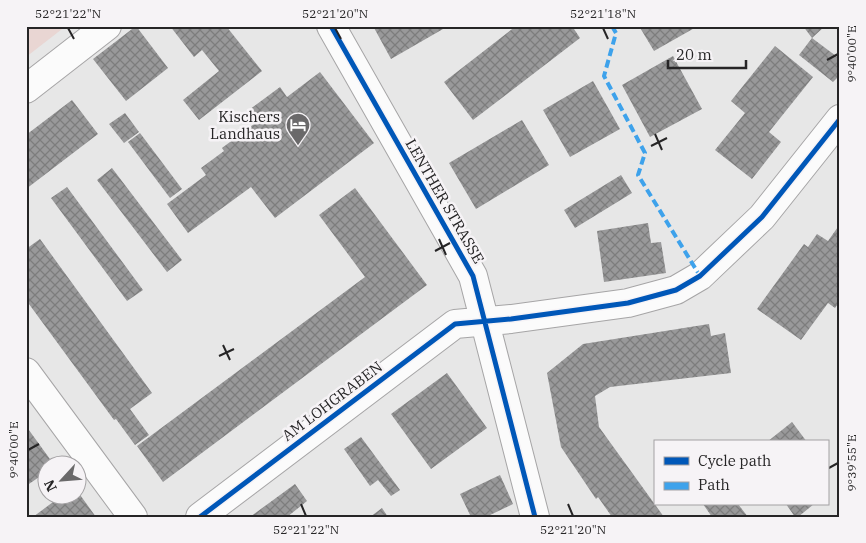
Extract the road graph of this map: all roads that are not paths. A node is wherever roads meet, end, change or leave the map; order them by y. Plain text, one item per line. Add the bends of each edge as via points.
1 (107, 26) edge
2 (330, 26) edge
3 (26, 89) edge
4 (840, 119) edge
5 (485, 320) junction
6 (26, 372) edge
7 (133, 517) edge
8 (200, 517) edge
9 (535, 517) edge

1 - 3 street
2 - 5 street, LENTHER STRASSE via 473,276
4 - 5 street, AM LOHGRABEN via 762,217 700,276 676,290 628,303
5 - 8 street, AM LOHGRABEN via 455,324
5 - 9 street, LENTHER STRASSE
6 - 7 street

